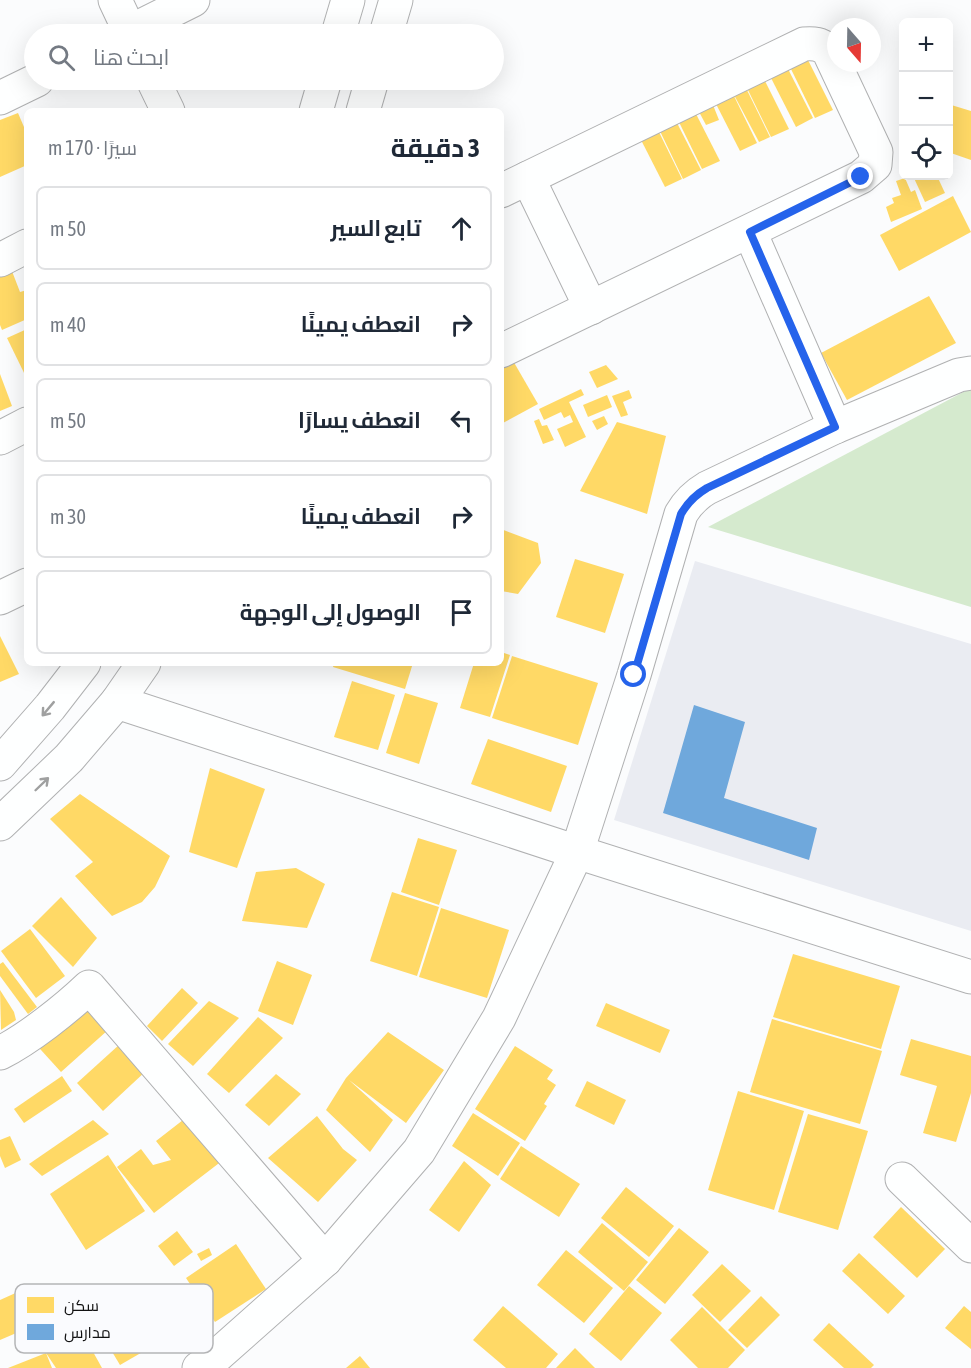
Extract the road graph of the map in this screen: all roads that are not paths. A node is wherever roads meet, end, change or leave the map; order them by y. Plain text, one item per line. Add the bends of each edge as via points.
1 (115, 0) edge
2 (193, 0) edge
3 (348, 0) edge
4 (396, 0) edge
5 (125, 24) edge
6 (148, 24) edge
7 (341, 24) edge
8 (389, 24) edge
9 (24, 86) edge
10 (158, 90) edge
11 (322, 90) edge
12 (369, 90) edge
13 (0, 98) edge
14 (167, 108) edge
15 (317, 108) edge
16 (364, 108) edge
17 (515, 184) edge
18 (750, 232) junction
19 (24, 248) edge
20 (0, 260) edge
21 (591, 308) junction
22 (504, 350) edge
23 (971, 372) edge
24 (24, 426) edge
25 (835, 427) junction
26 (0, 438) edge
27 (24, 586) edge
28 (0, 598) edge
29 (82, 666) edge
30 (142, 666) edge
31 (117, 702) junction
32 (0, 764) edge
33 (0, 824) edge
34 (577, 852) junction
35 (971, 976) edge
36 (0, 1053) edge
37 (902, 1179) dead end
38 (971, 1246) edge
39 (325, 1260) junction
40 (199, 1368) edge

1 - 5 street
2 - 6 street
3 - 7 street
4 - 8 street
9 - 13 street
10 - 14 street
11 - 15 street
12 - 16 street
17 - 18 street via 804,44 821,45 828,50 876,152 875,165 861,177
17 - 21 street
18 - 21 street
18 - 25 street
19 - 20 street
21 - 22 street
23 - 25 street
24 - 26 street
25 - 34 street via 707,488 681,514
27 - 28 street
29 -> 32 street
30 - 31 street
33 -> 31 street via 69,758
31 - 34 street
34 - 35 street
34 - 39 street via 499,1017 418,1151
36 - 39 street via 89,987
37 - 38 street
39 - 40 street via 211,1362

